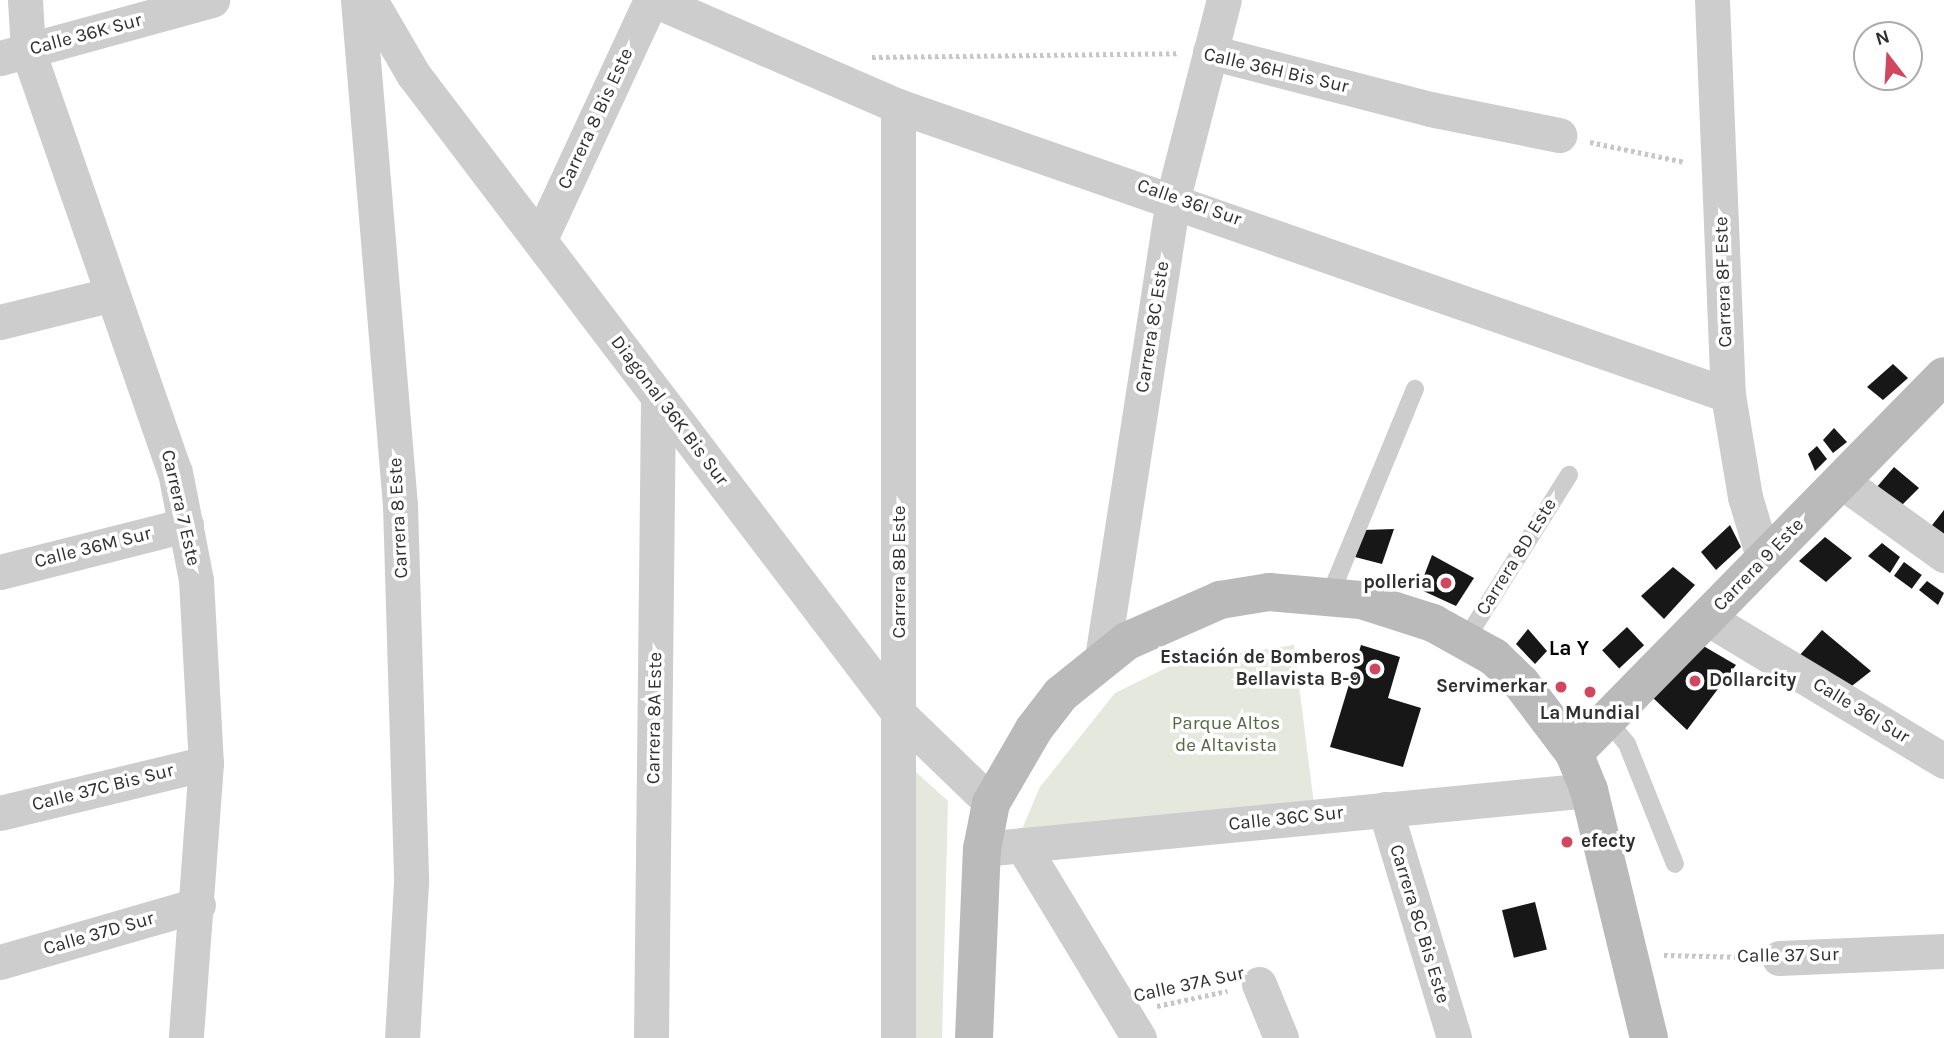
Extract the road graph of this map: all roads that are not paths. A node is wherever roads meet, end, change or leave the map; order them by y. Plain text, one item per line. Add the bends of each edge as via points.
1 (24, 0) edge
2 (212, 0) edge
3 (358, 0) edge
4 (370, 0) edge
5 (653, 0) edge
6 (1224, 0) edge
7 (1712, 0) edge
8 (1210, 52) junction
9 (14, 54) edge
10 (898, 106) junction
11 (1559, 135) road end
12 (1173, 198) junction
13 (541, 237) junction
14 (113, 294) junction
15 (0, 322) edge
16 (1944, 376) edge
17 (1415, 389) dead end
18 (1728, 395) junction
19 (659, 399) junction
20 (1569, 475) dead end
21 (1841, 481) junction
22 (186, 525) junction
23 (1944, 555) edge
24 (1764, 560) junction
25 (0, 572) edge
26 (1330, 595) junction
27 (1707, 618) junction
28 (1466, 639) junction
29 (1102, 658) junction
30 (900, 715) junction
31 (1607, 720) junction
32 (1574, 753) junction
33 (1944, 761) edge
34 (206, 763) junction
35 (1590, 790) junction
36 (992, 803) junction
37 (1385, 809) junction
38 (0, 813) edge
39 (1022, 845) junction
40 (982, 849) junction
41 (1675, 864) dead end
42 (198, 905) junction
43 (1944, 951) edge
44 (1779, 958) road end
45 (0, 962) edge
46 (1259, 984) road end
47 (1131, 1025) edge
48 (186, 1038) edge
49 (402, 1038) edge
50 (652, 1038) edge
51 (898, 1038) edge
52 (974, 1038) edge
53 (1281, 1038) edge
54 (1454, 1038) edge
55 (1649, 1038) edge

1 - 9 street, Carrera 7 Este
2 - 9 street, Calle 36K Sur
3 - 49 street, Carrera 8 Este via 400,505 411,883
4 - 13 street, Diagonal 36K Bis Sur via 413,74
5 - 10 street, Calle 36I Sur
5 - 13 street, Carrera 8 Bis Este
6 - 8 street, Carrera 8C Este
7 - 18 street, Carrera 8F Este
8 - 11 street, Calle 36H Bis Sur
8 - 12 street, Carrera 8C Este
9 - 14 street, Carrera 7 Este
10 - 12 street, Calle 36I Sur
10 - 30 street, Carrera 8B Este
12 - 18 street, Calle 36I Sur
12 - 29 street, Carrera 8C Este
13 - 19 street, Diagonal 36K Bis Sur
14 - 15 street
14 - 22 street, Carrera 7 Este via 175,472
16 - 21 main road, Carrera 9 Este
17 - 26 lane
18 - 24 street, Carrera 8F Este via 1745,497
19 - 30 street, Diagonal 36K Bis Sur
19 - 50 street, Carrera 8A Este
20 - 28 lane, Carrera 8D Este
21 - 23 street
21 - 24 main road, Carrera 9 Este
22 - 25 street, Calle 36M Sur
22 - 34 street, Carrera 7 Este via 196,580
24 - 27 main road, Carrera 9 Este
26 - 28 main road via 1395,610
26 - 29 main road via 1269,592 1220,600 1169,618
27 - 31 main road, Carrera 9 Este
27 - 33 street, Calle 36I Sur
28 - 32 main road via 1521,683
29 - 36 main road via 1034,729
30 - 36 street, Diagonal 36K Bis Sur
30 - 51 street, Carrera 8B Este
31 - 32 main road, Carrera 9 Este
31 - 41 lane via 1627,744
32 - 35 main road
34 - 38 street, Calle 37C Bis Sur
34 - 42 street, Carrera 7 Este
35 - 37 street, Calle 36C Sur
35 - 55 main road
36 - 40 main road
37 - 39 street, Calle 36C Sur
37 - 54 street, Carrera 8C Bis Este
39 - 40 street, Calle 36C Sur
39 - 47 street
40 - 52 main road
42 - 45 street, Calle 37D Sur
42 - 48 street, Carrera 7 Este
43 - 44 street, Calle 37 Sur
46 - 53 street

